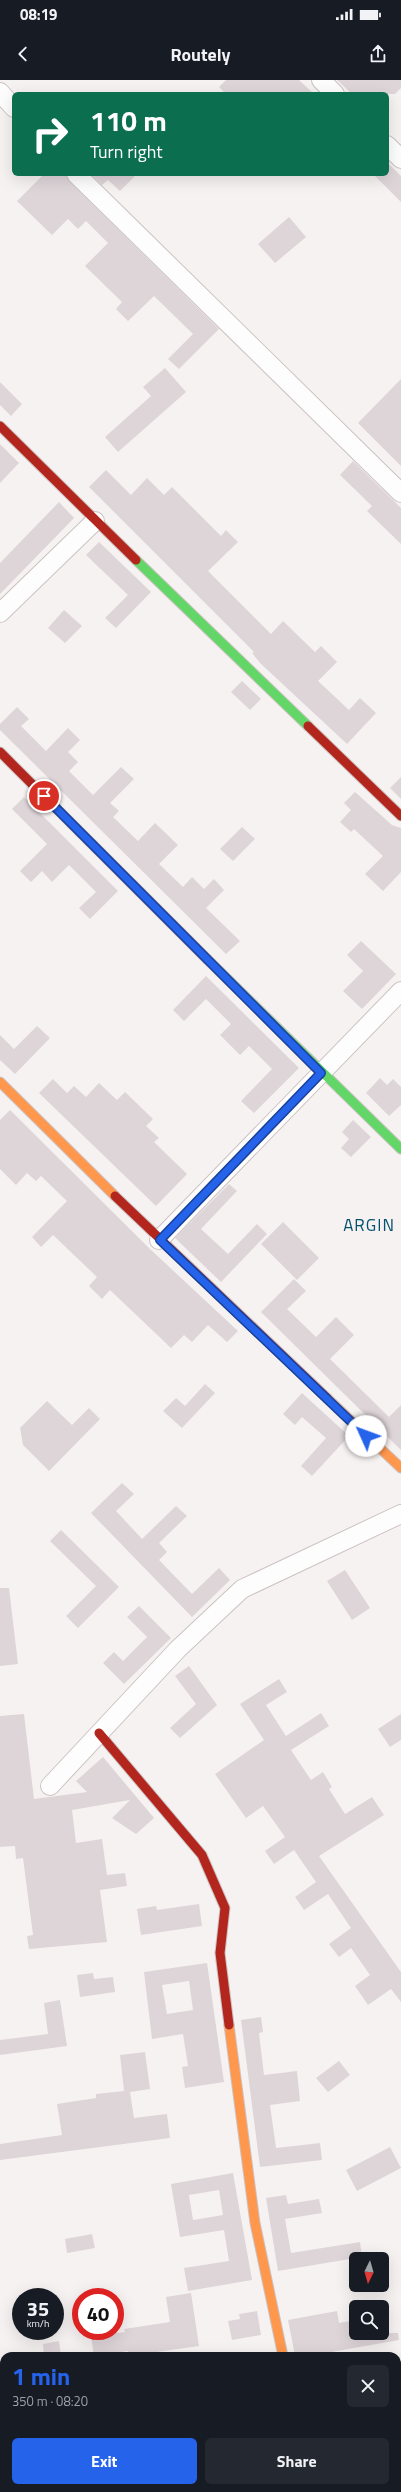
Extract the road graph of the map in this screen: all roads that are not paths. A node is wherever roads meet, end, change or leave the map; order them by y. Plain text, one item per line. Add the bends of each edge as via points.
1 (321, 80) edge
2 (0, 92) edge
3 (333, 92) edge
4 (12, 106) edge
5 (389, 147) edge
6 (401, 159) edge
7 (78, 176) edge
8 (0, 426) edge
9 (401, 492) edge
10 (95, 521) junction
11 (0, 613) edge
12 (0, 752) edge
13 (401, 816) edge
14 (401, 991) edge
15 (321, 1073) junction
16 (0, 1082) edge
17 (401, 1149) edge
18 (160, 1240) junction
19 (401, 1468) edge
20 (401, 1514) edge
21 (99, 1733) junction
22 (50, 1786) dead end
23 (282, 2352) edge

1 - 3 street
2 - 4 street
5 - 6 street
7 - 9 street
8 - 10 street
10 - 11 street
10 - 13 street
12 - 15 street
14 - 15 street
15 - 17 street
15 - 18 street
16 - 18 street
18 - 19 street
20 - 21 street via 242,1589 178,1649
21 - 22 street
21 - 23 street via 202,1855 225,1908 220,1953 255,2223

